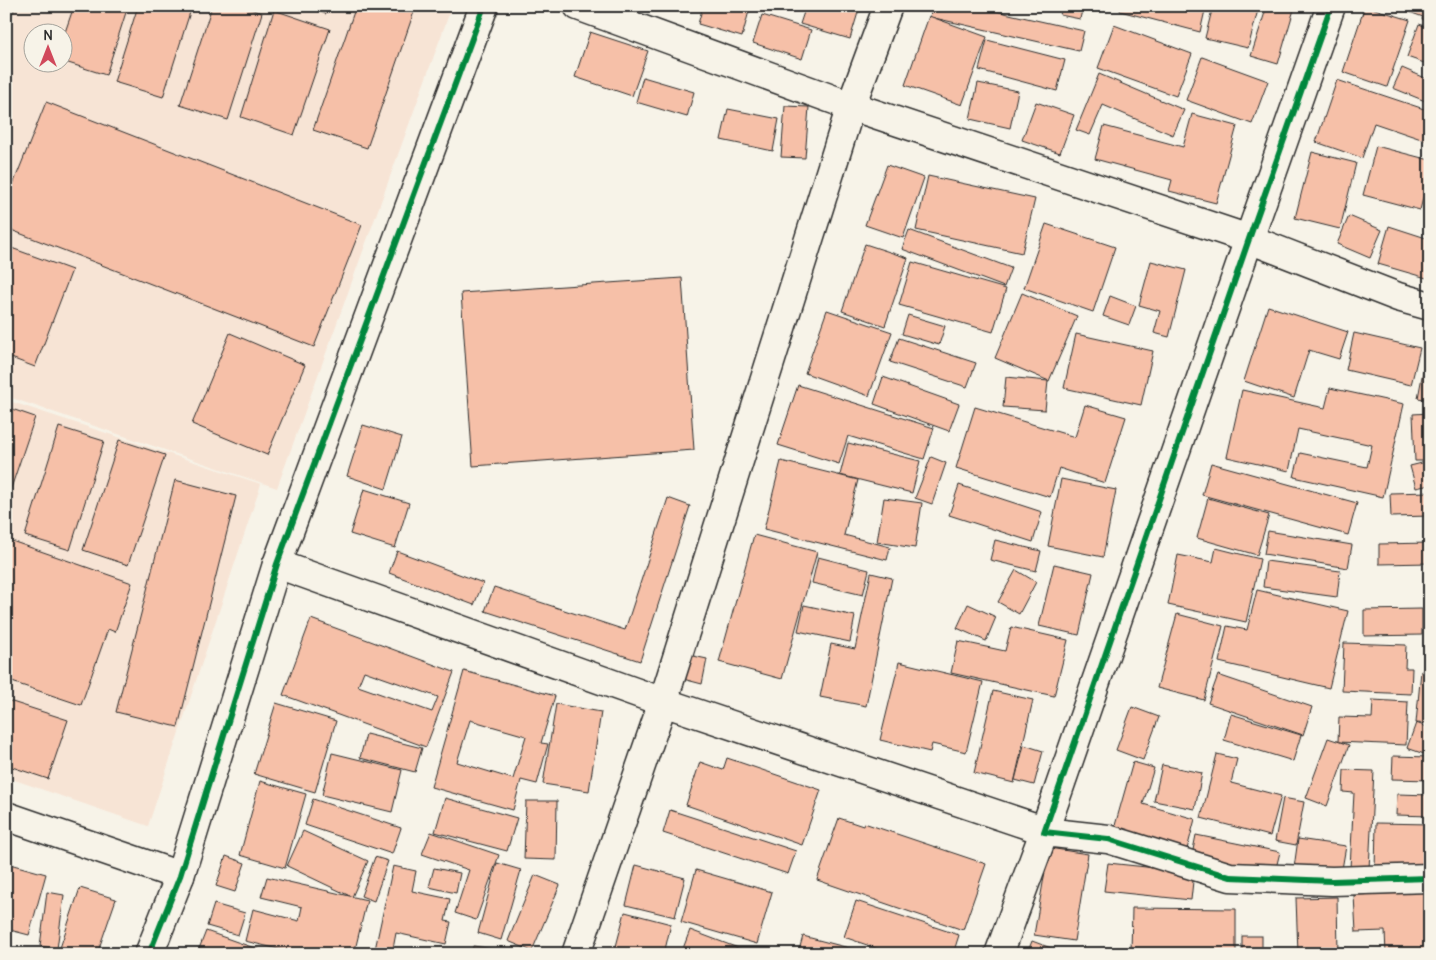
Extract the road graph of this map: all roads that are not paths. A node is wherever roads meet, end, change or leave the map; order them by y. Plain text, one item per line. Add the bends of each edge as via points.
1 (484, 6) edge
2 (578, 6) edge
3 (888, 6) edge
4 (1331, 6) edge
5 (851, 106) junction
6 (1249, 239) junction
7 (1430, 306) edge
8 (277, 564) junction
9 (663, 702) junction
10 (6, 816) edge
11 (1044, 832) junction
12 (180, 876) junction
13 (1430, 878) edge
14 (149, 954) edge
15 (576, 954) edge
16 (999, 954) edge

1 - 8 street
2 - 5 street
3 - 5 street
4 - 6 street
5 - 6 street
5 - 9 street
6 - 7 street via 1398,297
6 - 11 street
8 - 9 street
8 - 12 street
9 - 11 street
9 - 15 street
10 - 12 street
11 - 13 street via 1108,839 1230,877 1332,881
11 - 16 street
12 - 14 street

